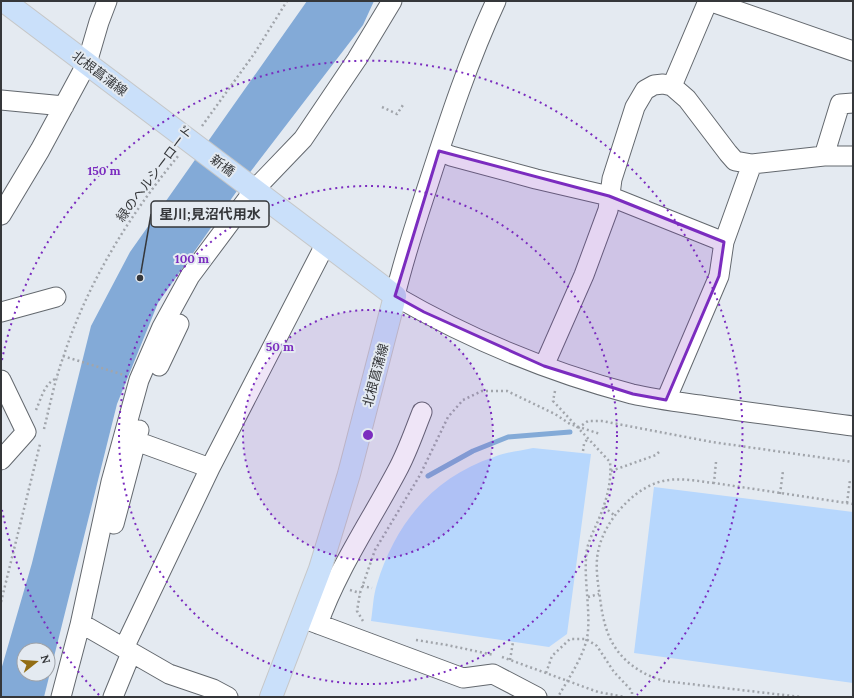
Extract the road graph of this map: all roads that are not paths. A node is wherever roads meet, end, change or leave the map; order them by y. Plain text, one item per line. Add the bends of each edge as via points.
1 (4, 1) edge
2 (107, 1) edge
3 (392, 1) edge
4 (496, 1) edge
5 (709, 1) edge
6 (729, 4) edge
7 (853, 51) edge
8 (87, 63) junction
9 (672, 86) junction
10 (1, 100) edge
11 (853, 103) edge
12 (64, 106) junction
13 (193, 144) joint
14 (439, 151) junction
15 (824, 156) junction
16 (853, 156) edge
17 (752, 164) junction
18 (252, 186) junction
19 (609, 196) junction
20 (1, 215) edge
21 (724, 242) junction
22 (326, 243) junction
23 (395, 296) junction
24 (56, 297) dead end
25 (1, 312) edge
26 (179, 324) dead end
27 (544, 366) junction
28 (1, 380) edge
29 (666, 400) junction
30 (422, 412) dead end
31 (853, 426) edge
32 (130, 438) junction
33 (1, 460) edge
34 (210, 468) junction
35 (310, 621) junction
36 (84, 626) junction
37 (127, 651) junction
38 (61, 697) edge
39 (113, 697) edge
40 (228, 697) edge
41 (271, 697) edge
42 (537, 697) edge

1 - 8 main road, 北根菖蒲線
2 - 8 street via 98,22
3 - 18 street via 357,59 302,139
4 - 14 street via 478,40
5 - 6 street
5 - 9 street
6 - 7 street
8 - 12 street
8 - 13 main road, 北根菖蒲線
9 - 17 street via 687,99 736,161
9 - 19 street via 654,85 640,96 612,179
10 - 12 street
11 - 15 street via 840,104
12 - 20 street
13 - 18 main road, 新橋
14 - 19 street via 536,179
14 - 23 street via 401,268
15 - 16 street
15 - 17 street
17 - 21 street
18 - 22 main road
18 - 32 street via 190,276 162,328 139,380
19 - 21 street
19 - 27 street via 608,210 584,275
21 - 29 street via 719,276
22 - 23 main road
22 - 34 street
23 - 27 street via 454,328
23 - 35 main road, 北根菖蒲線 via 349,474 320,569
24 - 25 street
26 - 32 street via 163,356
27 - 29 street via 633,394
28 - 33 street via 37,435
29 - 31 street
30 - 35 street via 398,470 326,602
32 - 34 street
32 - 36 street via 111,482
34 - 37 street
35 - 41 main road, 北根菖蒲線
35 - 42 street via 464,678 493,674
36 - 37 street
36 - 38 street
37 - 39 street
37 - 40 street via 169,674 213,689

